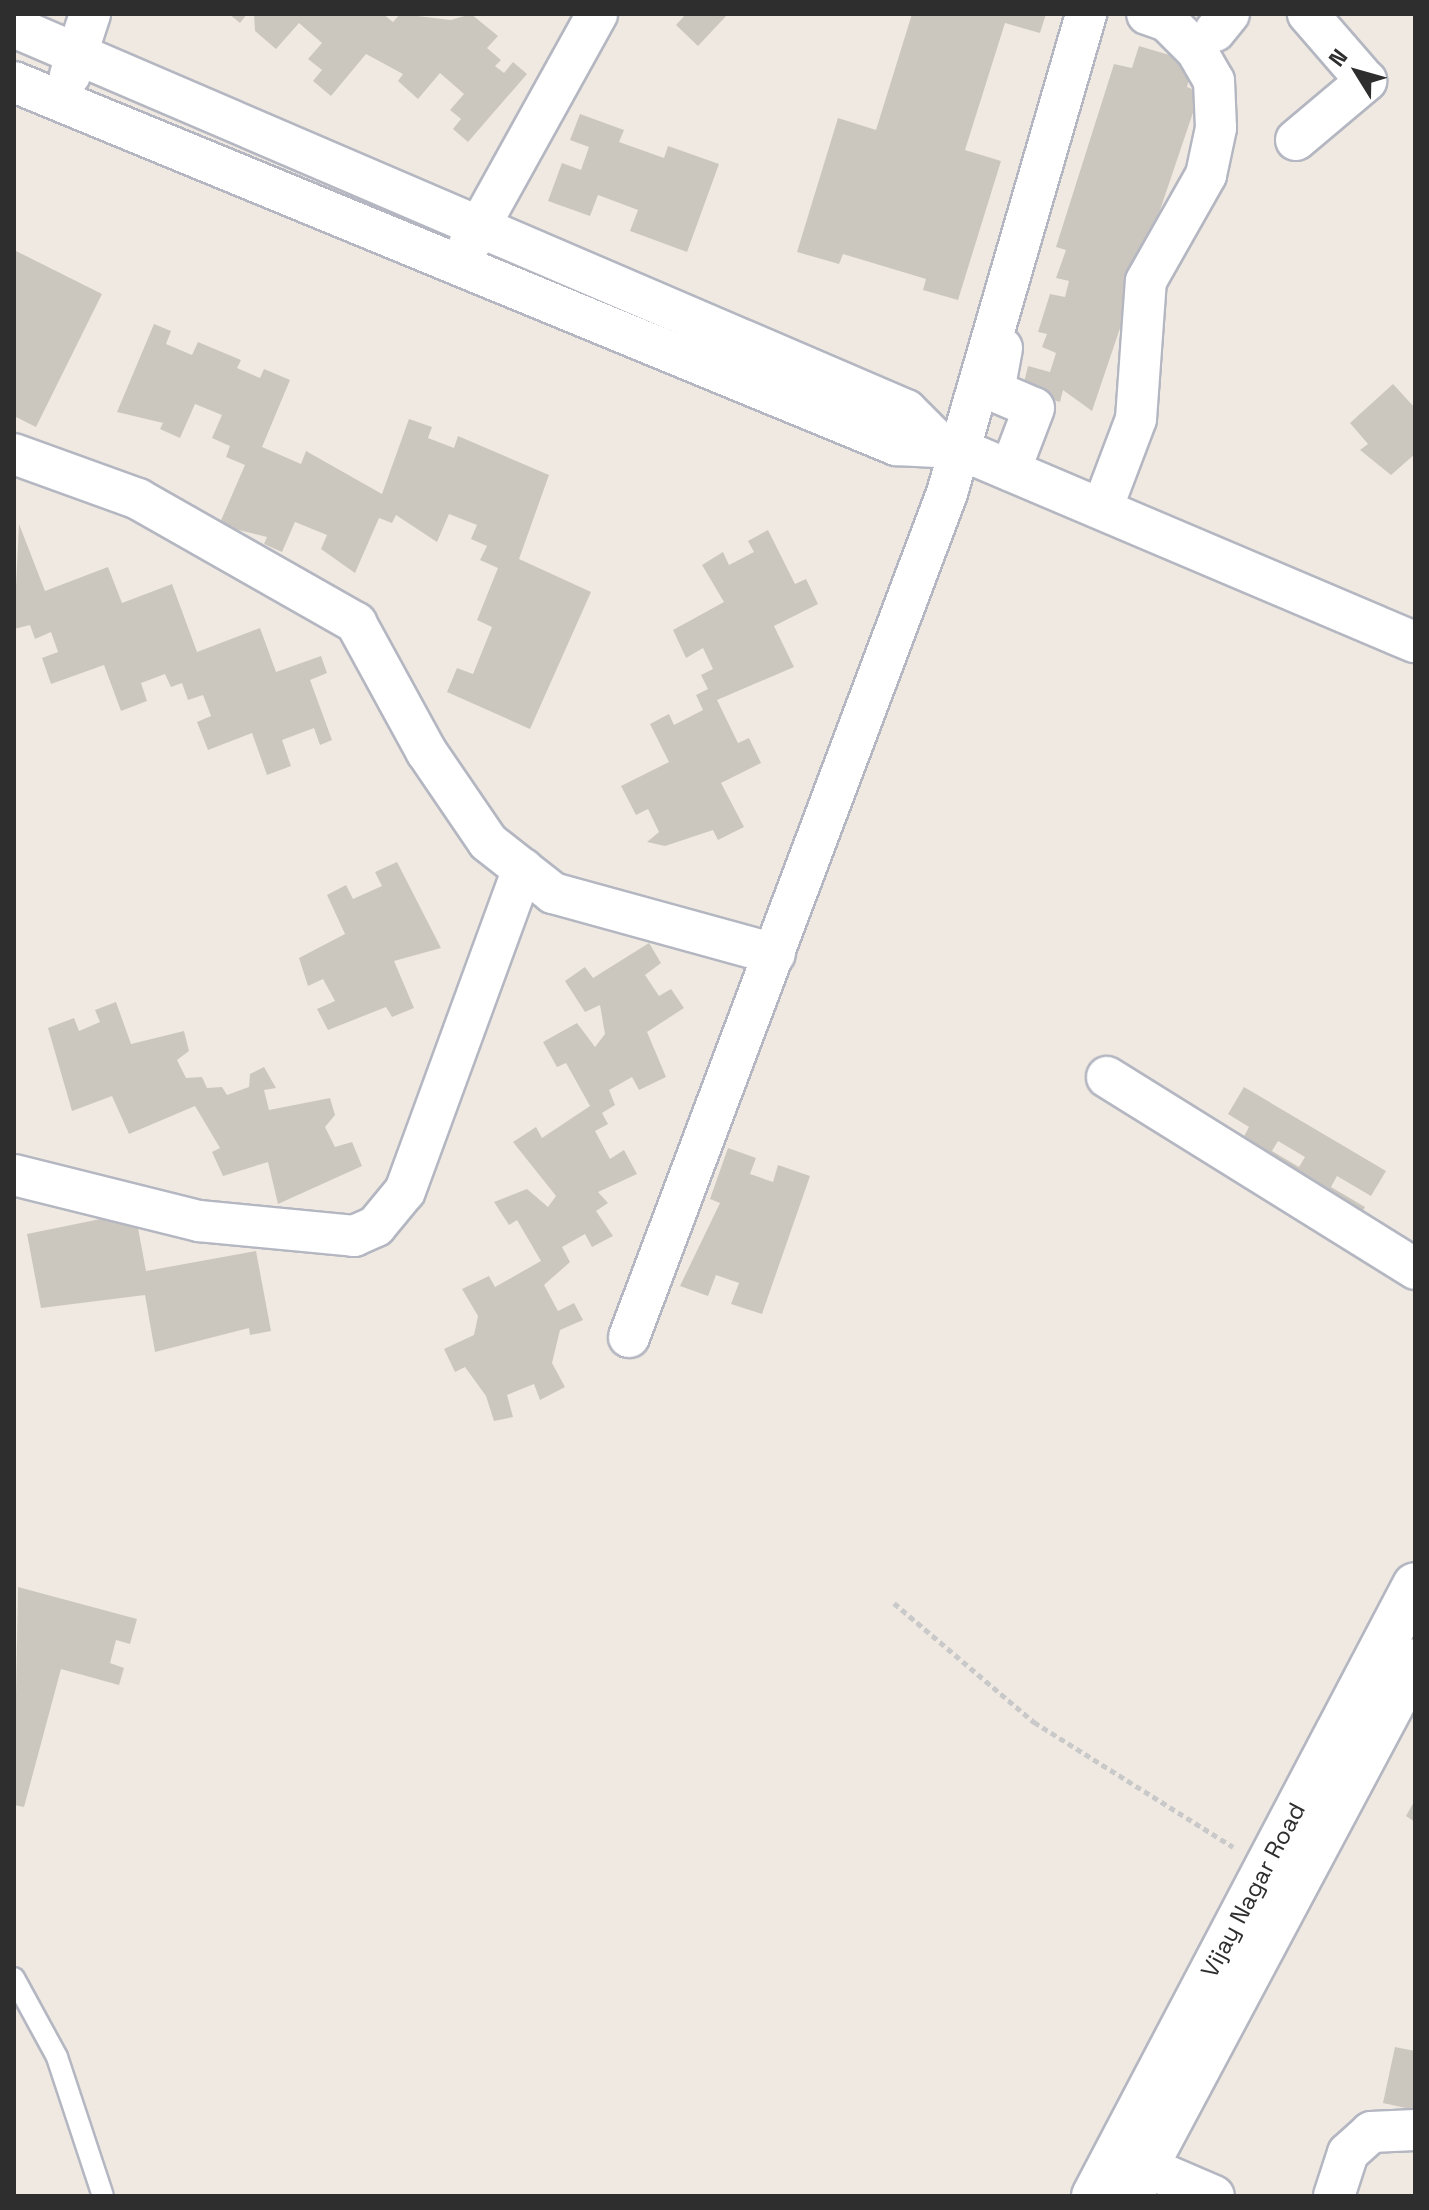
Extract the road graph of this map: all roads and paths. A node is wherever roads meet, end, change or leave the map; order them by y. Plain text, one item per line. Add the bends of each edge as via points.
1 (90, 14) edge
2 (597, 14) edge
3 (1086, 14) edge
4 (1099, 14) edge
5 (1147, 14) edge
6 (1308, 14) edge
7 (14, 27) edge
8 (78, 52) junction
9 (14, 82) edge
10 (62, 100) junction
11 (1296, 140) dead end
12 (1037, 205) junction
13 (479, 222) junction
14 (459, 269) junction
15 (948, 446) junction
16 (14, 454) edge
17 (1010, 471) junction
18 (1102, 509) junction
19 (1415, 642) edge
20 (523, 869) junction
21 (775, 954) junction
22 (1107, 1077) dead end
23 (14, 1175) edge
24 (1415, 1269) edge
25 (629, 1337) dead end
26 (1415, 1585) edge
27 (894, 1603) dead end
28 (1415, 1661) edge
29 (1266, 1867) junction
30 (14, 1978) edge
31 (1415, 2130) edge
32 (1137, 2181) edge
33 (103, 2196) edge
34 (1094, 2196) edge
35 (1214, 2196) edge
36 (1334, 2196) edge

1 - 8 street
2 - 13 street
3 - 12 street
4 - 12 street
5 - 18 street via 1167,21 1196,50 1214,81 1216,128 1206,175 1146,281 1136,419
6 - 11 street via 1366,81
7 - 8 street
8 - 10 street
8 - 13 street
9 - 10 street
10 - 14 street
12 - 15 street
12 - 17 street via 992,383 1001,398 1034,408
13 - 14 street
13 - 15 street via 906,410
14 - 15 street via 896,445
15 - 17 street
15 - 21 street via 947,493
16 - 20 street via 138,499 356,623 426,751 488,842
17 - 18 street
18 - 19 street
20 - 21 street via 553,893
20 - 23 street via 405,1191 376,1226 354,1236 199,1221
21 - 25 street
22 - 24 street
26 - 29 main road, Vijay Nagar Road
27 - 29 path via 1034,1722
28 - 32 main road, Vijay Nagar Road
29 - 34 main road, Vijay Nagar Road
30 - 33 lane via 57,2057
31 - 36 street via 1371,2132 1348,2153
32 - 35 street

